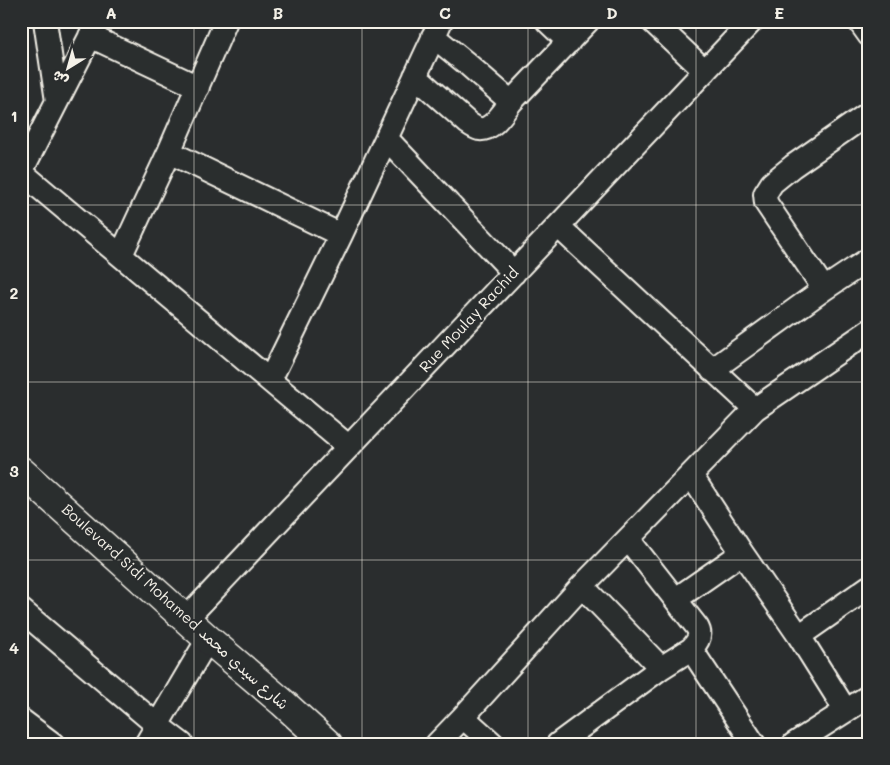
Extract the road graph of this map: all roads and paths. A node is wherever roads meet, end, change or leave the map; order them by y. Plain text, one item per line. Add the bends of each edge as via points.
1 (45, 21) edge
2 (226, 21) edge
3 (548, 21) edge
4 (588, 21) edge
5 (652, 21) edge
6 (752, 21) edge
7 (859, 21) edge
8 (94, 29) edge
9 (437, 29) edge
10 (869, 35) edge
11 (569, 42) junction
12 (705, 71) junction
13 (415, 76) junction
14 (198, 88) junction
15 (57, 102) junction
16 (511, 102) junction
17 (869, 113) edge
18 (386, 139) junction
19 (168, 152) junction
20 (21, 172) edge
21 (558, 226) junction
22 (342, 235) junction
23 (121, 255) junction
24 (869, 259) edge
25 (514, 272) junction
26 (824, 289) junction
27 (869, 331) edge
28 (712, 370) junction
29 (270, 380) junction
30 (755, 409) junction
31 (349, 446) junction
32 (691, 475) junction
33 (24, 482) edge
34 (628, 539) junction
35 (742, 553) junction
36 (582, 586) junction
37 (869, 587) edge
38 (676, 599) junction
39 (21, 610) edge
40 (186, 619) junction
41 (799, 636) junction
42 (208, 639) junction
43 (691, 649) junction
44 (661, 668) junction
45 (869, 696) edge
46 (846, 711) junction
47 (463, 717) junction
48 (21, 720) edge
49 (152, 734) edge
50 (799, 742) edge
51 (53, 744) edge
52 (182, 744) edge
53 (328, 744) edge
54 (437, 744) edge
55 (494, 744) edge
56 (558, 744) edge
57 (754, 744) edge

1 - 15 street
2 - 14 street
3 - 11 street
4 - 11 street
5 - 12 street
6 - 12 street, Rue Moulay Rachid
7 - 10 street
8 - 14 street
8 - 15 street
9 - 13 street
9 - 16 street via 465,62
11 - 16 street
12 - 21 street, Rue Moulay Rachid
13 - 16 street via 478,129 494,124
13 - 18 street
14 - 19 street
15 - 20 street
17 - 26 street via 792,166 766,190 766,203
18 - 22 street
18 - 25 street
19 - 22 street
19 - 23 street
20 - 23 street
21 - 25 street, Rue Moulay Rachid
21 - 28 street
22 - 29 street
23 - 29 street
24 - 26 street
25 - 31 street, Rue Moulay Rachid
26 - 28 street
27 - 30 street
28 - 30 street
29 - 31 street
30 - 32 street
31 - 40 street, Rue Moulay Rachid
32 - 34 street
32 - 35 street
33 - 40 main road, Boulevard Sidi Mohamed شارع سيدي محمد
34 - 36 street
34 - 38 street
35 - 38 street
35 - 41 street
36 - 44 street
36 - 47 street
37 - 41 street
38 - 43 street via 700,632
39 - 49 street
40 - 42 main road, Boulevard Sidi Mohamed شارع سيدي محمد
41 - 46 street
42 - 49 street
42 - 53 main road, Boulevard Sidi Mohamed شارع سيدي محمد
43 - 44 street
43 - 57 street
44 - 56 street
45 - 46 street
46 - 50 street
47 - 54 street
47 - 55 street
48 - 51 street
49 - 52 street

